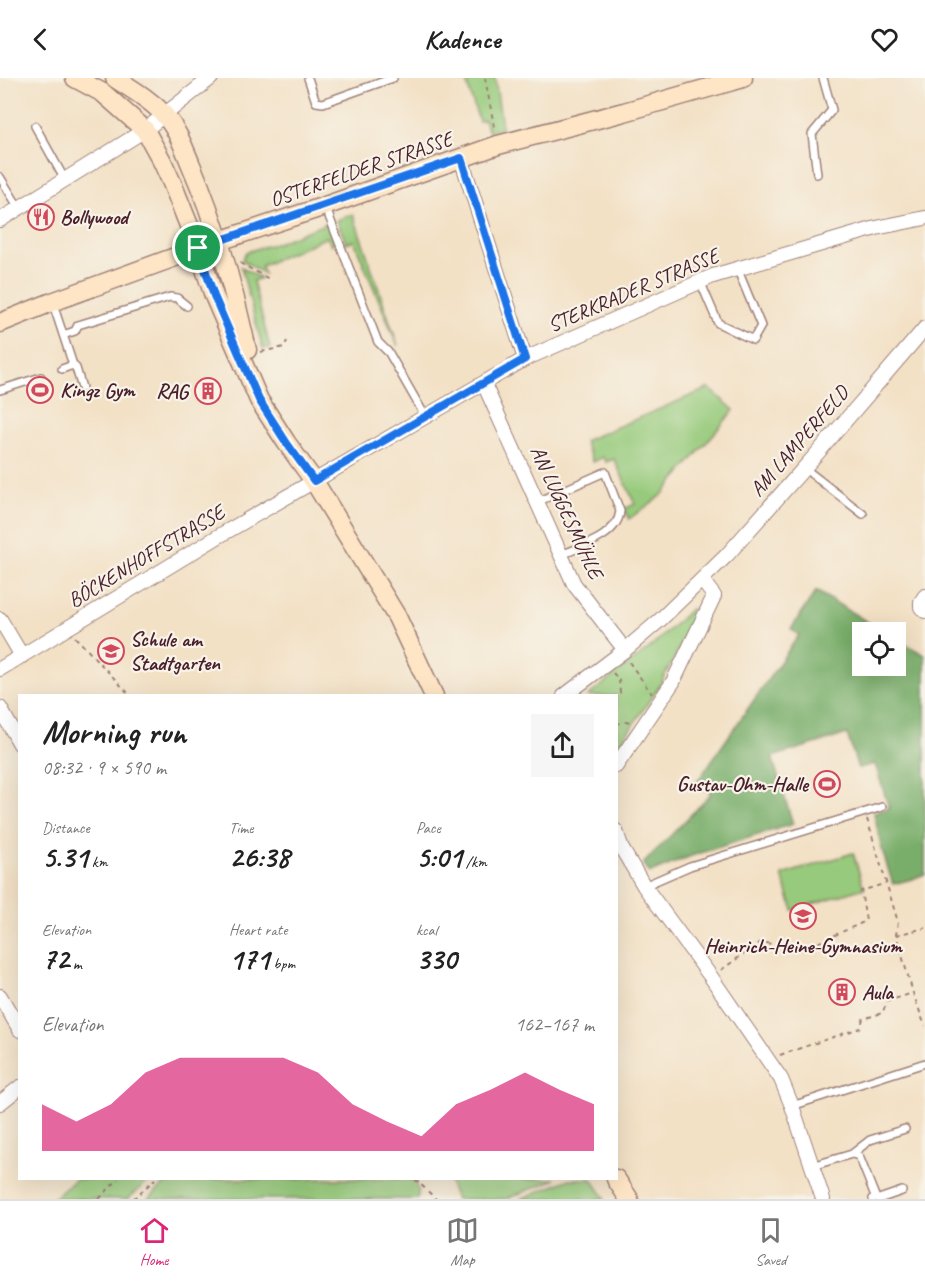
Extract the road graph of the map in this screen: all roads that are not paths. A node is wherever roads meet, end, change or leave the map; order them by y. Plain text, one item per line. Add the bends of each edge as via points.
1 (75, 78) edge
2 (115, 78) edge
3 (211, 78) edge
4 (308, 78) edge
5 (393, 78) edge
6 (743, 78) edge
7 (823, 78) edge
8 (165, 115) junction
9 (34, 126) dead end
10 (145, 130) junction
11 (461, 158) junction
12 (817, 174) dead end
13 (0, 177) edge
14 (65, 180) junction
15 (325, 206) junction
16 (19, 208) junction
17 (925, 218) edge
18 (0, 220) edge
19 (219, 240) junction
20 (198, 248) junction
21 (737, 268) junction
22 (700, 281) junction
23 (52, 302) junction
24 (188, 306) dead end
25 (0, 323) edge
26 (925, 327) edge
27 (63, 335) junction
28 (525, 359) junction
29 (73, 365) junction
30 (62, 369) dead end
31 (41, 377) dead end
32 (484, 384) junction
33 (82, 388) dead end
34 (0, 390) edge
35 (257, 393) junction
36 (425, 416) junction
37 (804, 468) junction
38 (314, 481) junction
39 (537, 502) junction
40 (863, 514) dead end
41 (561, 555) junction
42 (702, 580) junction
43 (925, 596) edge
44 (925, 611) edge
45 (0, 619) edge
46 (623, 651) junction
47 (22, 656) junction
48 (0, 669) edge
49 (433, 694) edge
50 (567, 694) edge
51 (0, 708) edge
52 (18, 740) edge
53 (618, 763) edge
54 (882, 807) dead end
55 (620, 851) edge
56 (644, 886) junction
57 (0, 996) edge
58 (18, 1027) edge
59 (924, 1064) edge
60 (18, 1089) edge
61 (0, 1103) edge
62 (792, 1106) junction
63 (905, 1129) dead end
64 (852, 1154) junction
65 (812, 1166) junction
66 (617, 1180) edge
67 (902, 1191) dead end
68 (629, 1199) edge
69 (823, 1199) edge
70 (873, 1199) edge
71 (879, 1199) edge

1 - 10 main road via 103,93
2 - 8 main road
3 - 8 street
4 - 5 lane via 319,103
6 - 11 main road, OSTERFELDER STRASSE
7 - 12 lane via 832,110 813,134
8 - 10 street
8 - 19 main road via 196,177
9 - 14 lane
10 - 14 street
10 - 20 main road via 169,176
11 - 15 main road, OSTERFELDER STRASSE
11 - 28 street
13 - 16 lane
14 - 16 street
15 - 19 main road, OSTERFELDER STRASSE
15 - 36 lane via 378,342 389,353
16 - 18 street
17 - 21 street, STERKRADER STRASSE
19 - 20 main road, OSTERFELDER STRASSE
19 - 35 main road
20 - 23 main road, OSTERFELDER STRASSE
20 - 35 main road via 214,296
21 - 22 street, STERKRADER STRASSE
21 - 22 lane via 761,326 753,340 718,323
22 - 28 street, STERKRADER STRASSE
23 - 25 main road, OSTERFELDER STRASSE
23 - 27 lane
24 - 27 lane via 177,297 170,297 78,325 75,331
26 - 37 street, AM LAMPERFELD
27 - 29 lane
28 - 32 street, STERKRADER STRASSE
29 - 30 lane
29 - 33 lane
31 - 34 lane
32 - 36 street, STERKRADER STRASSE
32 - 39 street, AN LUGGESMÜHLE
35 - 38 main road
36 - 38 street, STERKRADER STRASSE
37 - 40 lane
37 - 42 street, AM LAMPERFELD
38 - 47 street, BÖCKENHOFFSTRASSE
38 - 49 main road via 397,617
39 - 41 street, AN LUGGESMÜHLE
39 - 41 lane via 605,472 620,517 602,536
41 - 46 street, AN LUGGESMÜHLE via 574,584
42 - 46 street, AM LAMPERFELD
42 - 53 street via 714,596 674,682
43 - 44 street via 921,602
45 - 47 street
46 - 50 street, AM LAMPERFELD
47 - 48 street, BÖCKENHOFFSTRASSE
51 - 52 street
54 - 56 lane via 690,866
55 - 56 street
56 - 62 street via 781,1078
57 - 58 street
59 - 62 lane
60 - 61 street
62 - 65 street
63 - 64 lane via 870,1140
64 - 65 lane
64 - 70 lane via 859,1156
65 - 69 street
66 - 68 main road
67 - 71 lane

